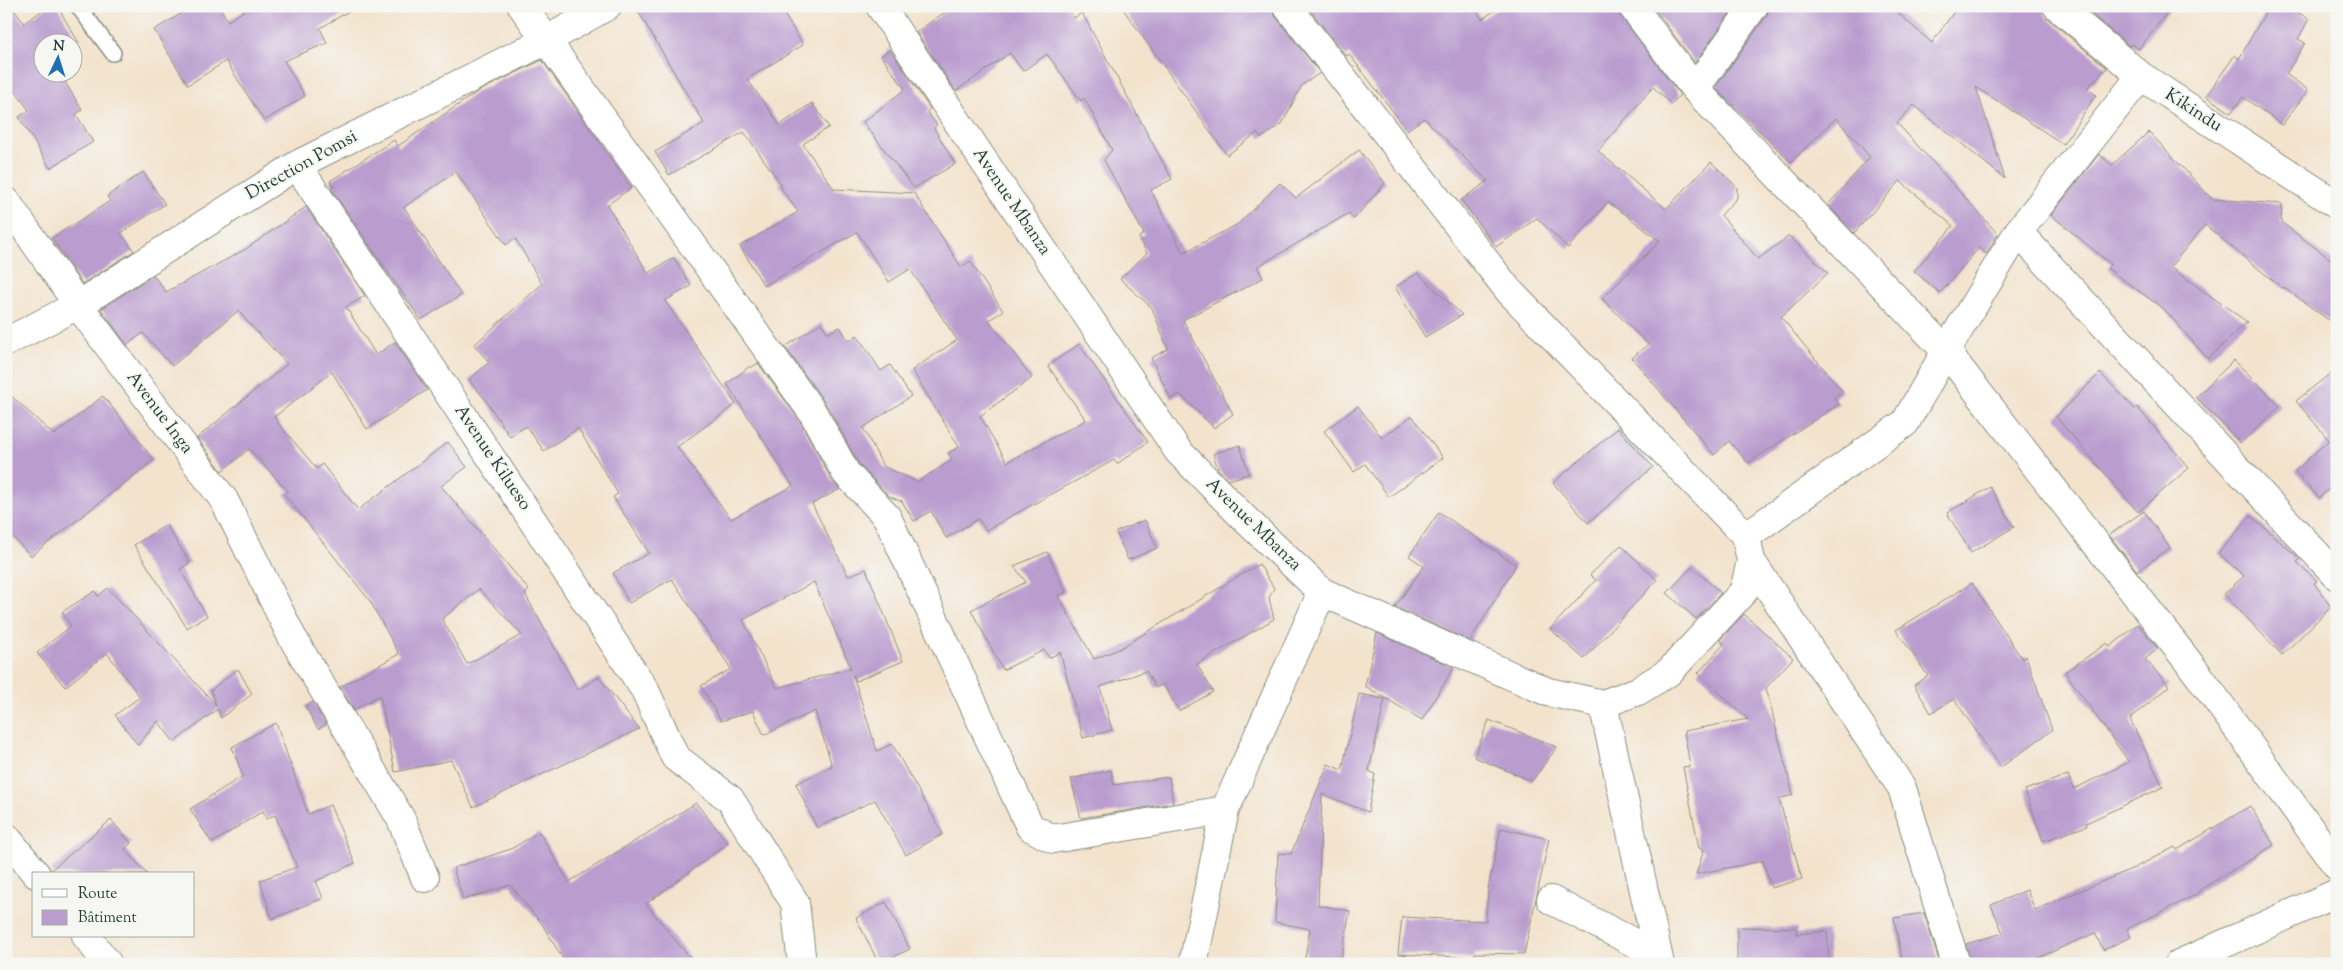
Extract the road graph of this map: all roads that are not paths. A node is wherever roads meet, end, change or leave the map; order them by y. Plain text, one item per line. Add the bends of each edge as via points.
1 (78, 6) edge
2 (522, 6) edge
3 (607, 6) edge
4 (880, 6) edge
5 (1287, 6) edge
6 (1632, 6) edge
7 (1754, 6) edge
8 (2057, 6) edge
9 (547, 40) junction
10 (113, 53) dead end
11 (2141, 76) junction
12 (1695, 89) junction
13 (297, 165) junction
14 (6, 201) edge
15 (2337, 205) edge
16 (2018, 232) junction
17 (78, 305) junction
18 (6, 342) edge
19 (1946, 351) junction
20 (1748, 548) junction
21 (2337, 576) edge
22 (1322, 592) junction
23 (1603, 704) junction
24 (1225, 810) junction
25 (6, 837) edge
26 (2337, 866) edge
27 (34, 872) edge
28 (426, 878) dead end
29 (2337, 893) edge
30 (1551, 900) dead end
31 (88, 938) edge
32 (1659, 959) edge
33 (108, 964) edge
34 (802, 964) edge
35 (1193, 964) edge
36 (1956, 964) edge
37 (2179, 964) edge

1 - 10 lane
2 - 9 street
3 - 9 street, Direction Pomsi
4 - 22 street, Avenue Mbanza via 1178,451
5 - 20 street via 1509,291 1709,495
6 - 12 street
7 - 12 street
8 - 11 street, Kikindu
9 - 13 street, Direction Pomsi
9 - 24 street via 813,412 846,473 887,517 1030,827 1053,839
11 - 15 street, Kikindu
11 - 16 street
12 - 19 street
13 - 17 street, Direction Pomsi
13 - 34 street, Avenue Kilueso via 645,690 675,757 730,798 795,903
14 - 17 street, Avenue Inga
16 - 19 street
16 - 21 street
17 - 18 street, Direction Pomsi
17 - 28 street, Avenue Inga via 224,500 292,637 400,819
19 - 20 street via 1905,424
19 - 26 street via 2200,677
20 - 23 street via 1744,591 1669,672 1638,691
20 - 36 street via 1902,788
22 - 23 street, Avenue Mbanza via 1548,692
22 - 24 street
23 - 32 street
24 - 35 street
25 - 27 street
29 - 37 street
30 - 32 street
31 - 33 street

